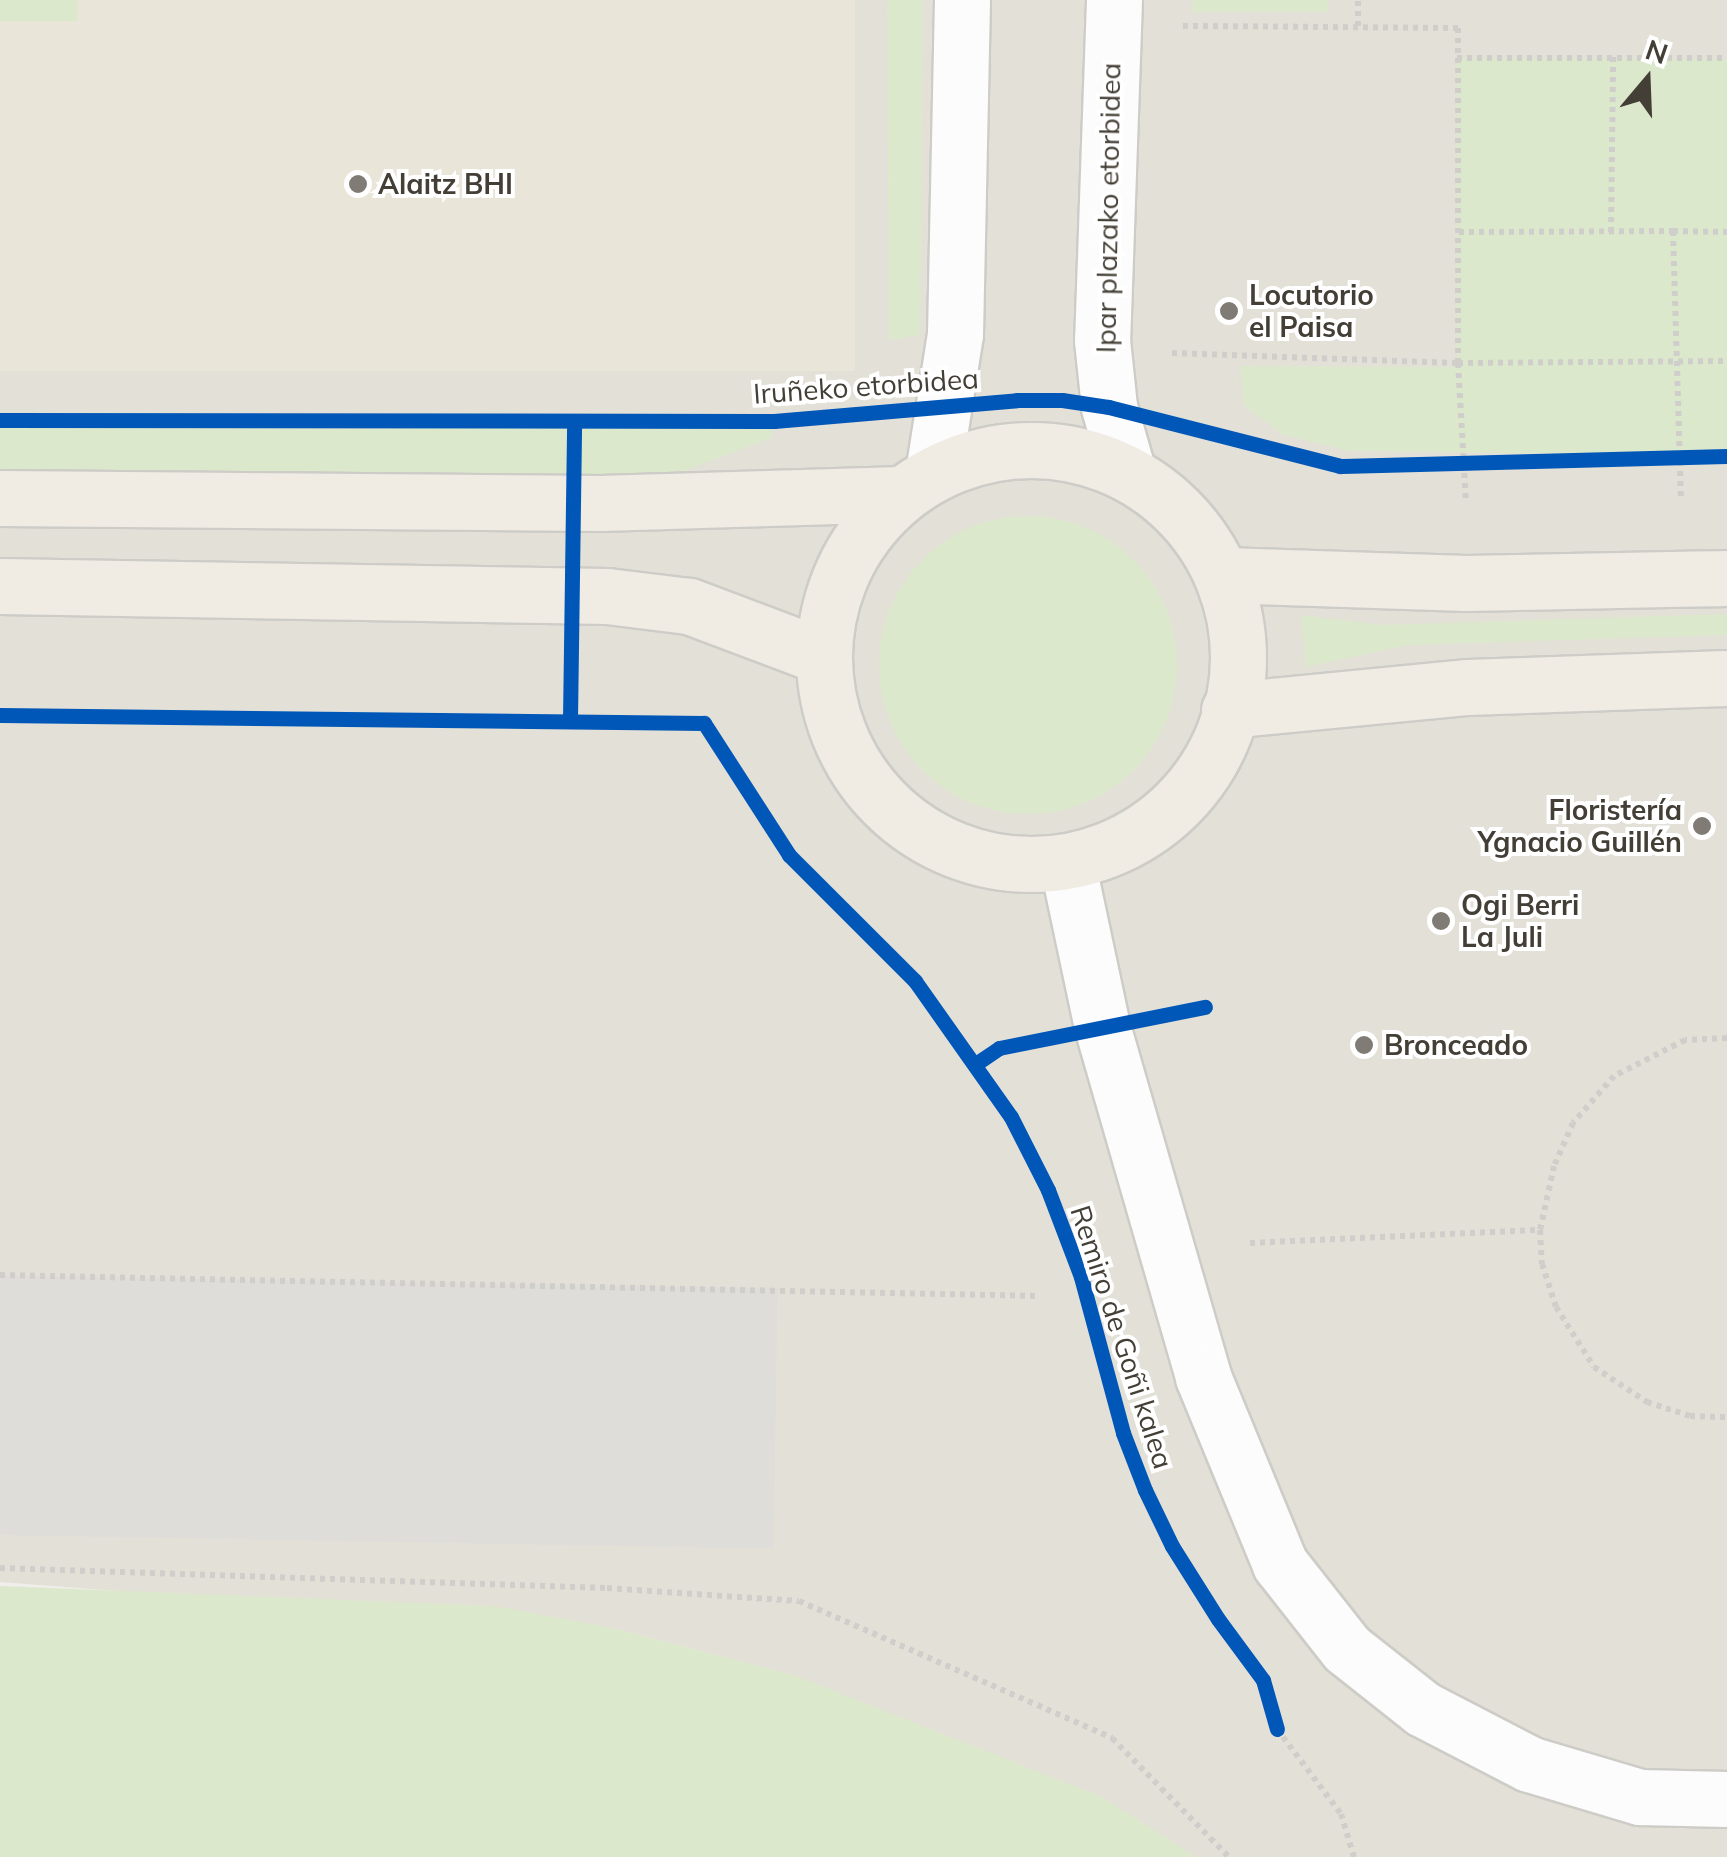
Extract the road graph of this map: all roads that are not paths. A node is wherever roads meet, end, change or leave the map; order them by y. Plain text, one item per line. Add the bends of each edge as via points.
1 (962, 0) edge
2 (1114, 0) edge
3 (1128, 473) junction
4 (918, 483) junction
5 (0, 498) edge
6 (1224, 575) junction
7 (1727, 578) edge
8 (0, 586) edge
9 (822, 656) junction
10 (1727, 678) edge
11 (1229, 710) junction
12 (1067, 862) junction
13 (1727, 1799) edge

1 - 4 street via 955,334
2 - 3 street, Ipar plazako etorbidea via 1102,340 1109,407
3 - 4 main road via 1064,451 996,452
3 - 6 main road via 1184,515
4 - 5 main road via 600,503
4 - 9 main road via 858,539 832,595
6 - 7 main road via 1466,583
6 - 11 main road via 1241,644
8 - 9 main road via 607,596 689,606
9 - 12 main road via 835,728 871,790 926,838 994,863
10 - 11 main road via 1468,687
11 - 12 main road via 1209,768 1172,813 1123,845
12 - 13 street via 1102,1026 1203,1377 1280,1564 1348,1649 1441,1718 1529,1764 1640,1797

